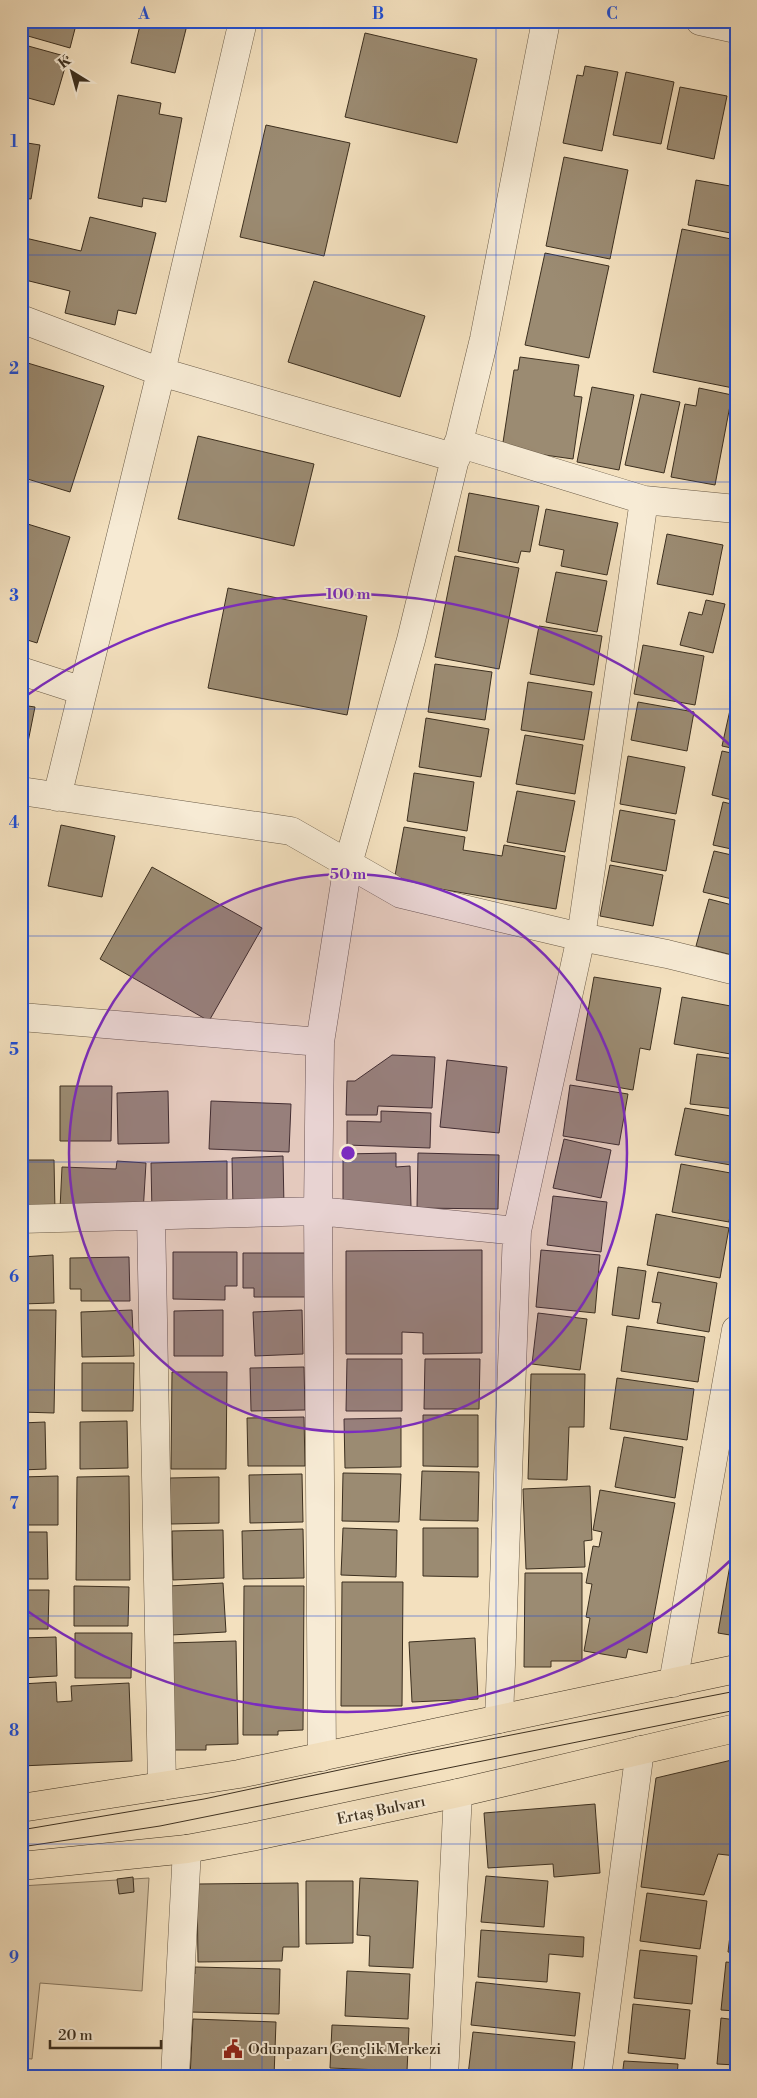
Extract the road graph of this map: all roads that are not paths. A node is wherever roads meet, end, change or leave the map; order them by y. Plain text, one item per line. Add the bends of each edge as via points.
1 (243, 21) edge
2 (546, 21) edge
3 (700, 21) edge
4 (736, 29) edge
5 (21, 319) edge
6 (161, 372) junction
7 (457, 451) junction
8 (644, 500) junction
9 (736, 510) edge
10 (21, 672) edge
11 (83, 691) junction
12 (21, 791) edge
13 (58, 796) junction
14 (348, 864) junction
15 (581, 937) junction
16 (736, 972) edge
17 (21, 1017) edge
18 (320, 1042) junction
19 (318, 1212) junction
20 (151, 1216) junction
21 (21, 1219) edge
22 (517, 1231) junction
23 (736, 1330) edge
24 (736, 1670) edge
25 (673, 1683) junction
26 (499, 1720) junction
27 (736, 1728) edge
28 (640, 1750) junction
29 (322, 1757) junction
30 (162, 1786) junction
31 (458, 1793) junction
32 (21, 1808) edge
33 (188, 1849) junction
34 (21, 1866) edge
35 (175, 2077) edge
36 (444, 2077) edge
37 (597, 2077) edge

1 - 6 street
2 - 7 street via 484,339
3 - 4 street
5 - 6 street
6 - 7 street
6 - 11 street
7 - 8 street
7 - 14 street via 411,640
8 - 9 street
8 - 15 street
10 - 11 street
11 - 13 street
12 - 13 street
13 - 14 street via 291,831
14 - 15 street via 401,894
14 - 18 street
15 - 16 street
15 - 22 street
17 - 18 street
18 - 19 street
19 - 20 street
19 - 22 street
19 - 29 street
20 - 21 street
20 - 30 street
22 - 26 street
23 - 25 street
24 - 25 main road
25 - 26 main road
26 - 29 main road
27 - 28 main road, Ertaş Bulvarı
28 - 31 main road, Ertaş Bulvarı
28 - 37 street
29 - 30 main road
30 - 32 main road
31 - 33 main road, Ertaş Bulvarı
31 - 36 street
33 - 34 main road, Ertaş Bulvarı
33 - 35 street

